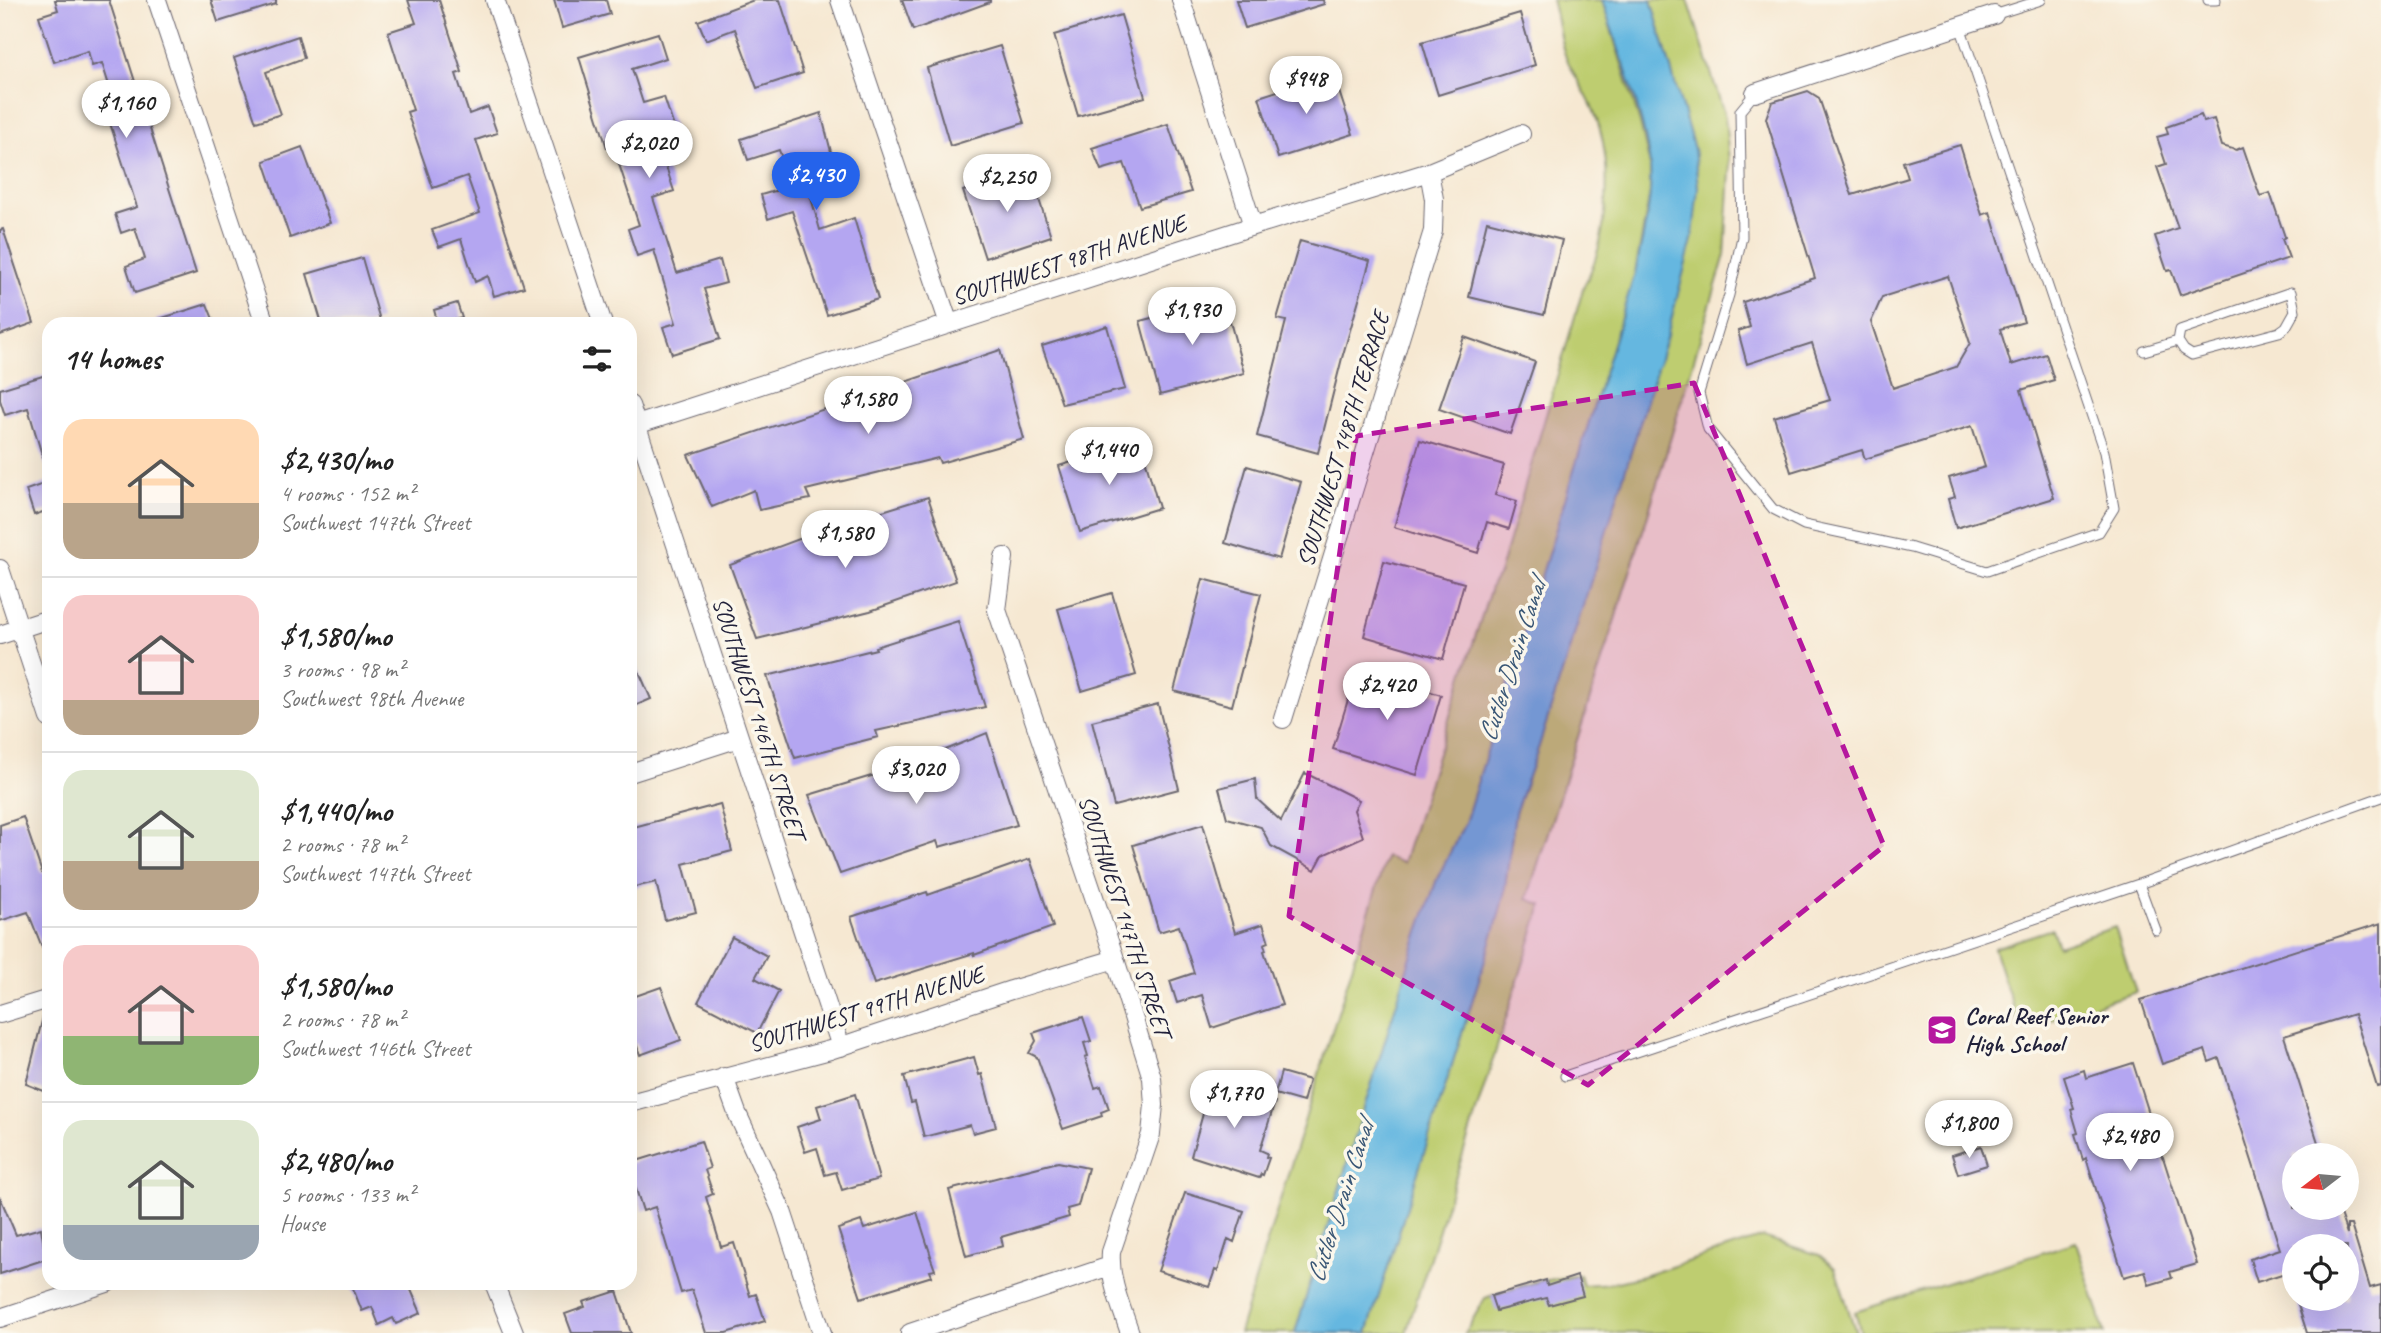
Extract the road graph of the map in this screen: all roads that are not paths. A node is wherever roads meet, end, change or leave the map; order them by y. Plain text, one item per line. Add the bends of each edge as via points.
1 (157, 0) edge
2 (495, 0) edge
3 (840, 0) edge
4 (1181, 0) edge
5 (2041, 0) edge
6 (2208, 0) edge
7 (2216, 0) edge
8 (1994, 15) joint
9 (1960, 26) junction
10 (1755, 93) joint
11 (1521, 134) dead end
12 (1429, 172) junction
13 (1253, 226) junction
14 (263, 317) edge
15 (601, 317) edge
16 (949, 324) junction
17 (2178, 341) junction
18 (2144, 351) dead end
19 (637, 424) edge
20 (637, 437) edge
21 (1004, 557) dead end
22 (0, 569) edge
23 (42, 621) edge
24 (20, 629) junction
25 (0, 635) edge
26 (42, 697) edge
27 (1283, 719) dead end
28 (739, 738) junction
29 (637, 771) edge
30 (2381, 797) edge
31 (2139, 884) junction
32 (2156, 930) dead end
33 (1115, 959) junction
34 (42, 1001) edge
35 (0, 1014) edge
36 (841, 1047) junction
37 (1564, 1076) dead end
38 (724, 1077) junction
39 (637, 1101) edge
40 (1110, 1266) junction
41 (86, 1290) edge
42 (497, 1290) edge
43 (0, 1318) edge
44 (514, 1333) edge
45 (822, 1333) edge
46 (910, 1333) edge
47 (1130, 1333) edge

1 - 14 street
2 - 15 street
3 - 16 street
4 - 13 street
5 - 8 lane
6 - 7 lane
8 - 9 street
9 - 10 street
9 - 10 lane via 2104,452 2114,508 2099,532 1987,571 1912,548 1804,525 1773,509 1708,429 1699,393 1742,237 1740,111
11 - 12 street, SOUTHWEST 98TH AVENUE
12 - 13 street, SOUTHWEST 98TH AVENUE
12 - 27 street, SOUTHWEST 148TH TERRACE via 1433,231
13 - 16 street, SOUTHWEST 98TH AVENUE
16 - 19 street, SOUTHWEST 98TH AVENUE
17 - 17 lane via 2192,355 2279,332 2295,311 2291,292 2180,330
17 - 18 lane
20 - 28 street, SOUTHWEST 146TH STREET
21 - 33 street, SOUTHWEST 147TH STREET via 997,610
22 - 24 street
23 - 24 street
24 - 25 street
24 - 26 street
28 - 29 street
28 - 36 street, SOUTHWEST 146TH STREET
30 - 31 lane
31 - 32 lane
31 - 37 lane
33 - 36 street, SOUTHWEST 99TH AVENUE
33 - 40 street, SOUTHWEST 147TH STREET via 1149,1064 1154,1105 1151,1134
34 - 35 street
36 - 38 street, SOUTHWEST 99TH AVENUE
38 - 39 street, SOUTHWEST 99TH AVENUE
38 - 45 street via 782,1211
40 - 46 street
40 - 47 street, SOUTHWEST 147TH STREET
41 - 43 street
42 - 44 street

